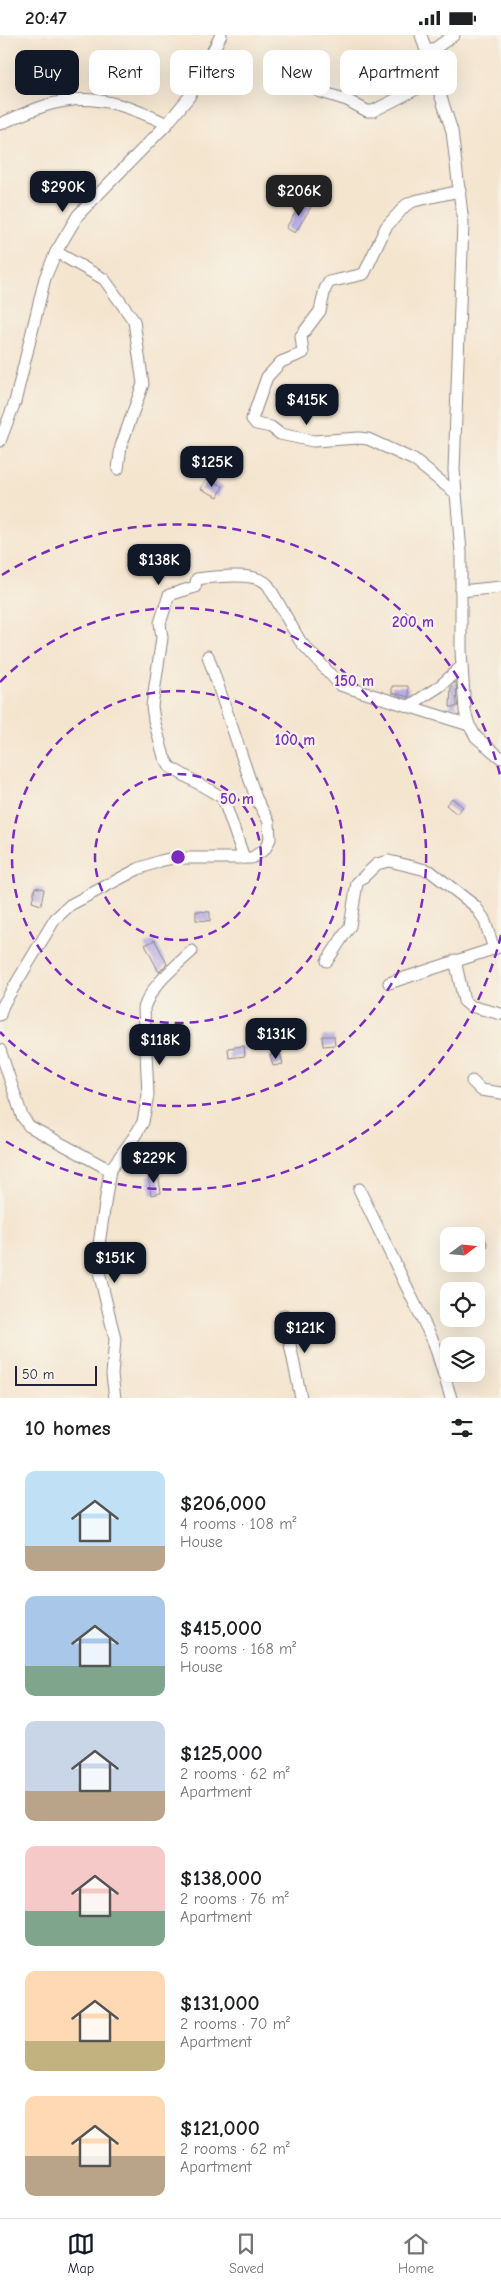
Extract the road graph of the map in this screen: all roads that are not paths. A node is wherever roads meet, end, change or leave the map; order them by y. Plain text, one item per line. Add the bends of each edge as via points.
1 (221, 35) edge
2 (421, 35) edge
3 (454, 35) edge
4 (426, 50) edge
5 (433, 50) edge
6 (330, 95) edge
7 (404, 95) edge
8 (441, 95) edge
9 (0, 124) edge
10 (167, 124) junction
11 (460, 191) junction
12 (56, 252) junction
13 (3, 425) edge
14 (0, 441) edge
15 (118, 469) dead end
16 (454, 492) junction
17 (501, 587) edge
18 (461, 591) junction
19 (208, 656) dead end
20 (462, 665) junction
21 (409, 706) junction
22 (469, 725) junction
23 (501, 758) edge
24 (244, 858) junction
25 (497, 948) edge
26 (192, 951) dead end
27 (456, 960) junction
28 (327, 961) dead end
29 (389, 983) dead end
30 (501, 1014) edge
31 (0, 1015) edge
32 (0, 1050) edge
33 (472, 1081) dead end
34 (501, 1093) edge
35 (110, 1170) junction
36 (359, 1189) dead end
37 (284, 1315) dead end
38 (115, 1398) edge
39 (302, 1398) edge
40 (451, 1398) edge

1 - 10 street via 189,97
2 - 4 street
3 - 5 street
6 - 7 street via 367,111
8 - 11 street via 452,131
9 - 10 street via 49,105 83,99 134,109
10 - 12 street via 78,215
11 - 16 street via 463,223
11 - 16 street via 410,203 386,227 364,274 329,283 320,311 301,335 303,353 281,362 267,377 252,419 256,424 271,427 280,434 313,441 368,439 414,459
12 - 13 street via 44,279 15,402
12 - 15 street via 104,279 134,321 143,384 121,446
13 - 14 street
16 - 18 street
17 - 18 street
18 - 20 street
19 - 24 street via 256,798 271,830 265,849 259,855
20 - 21 street via 440,686
20 - 22 street
21 - 22 street
21 - 24 street via 349,689 337,682 300,641 268,585 261,580 225,575 197,579 195,587 169,595 160,623 162,638 152,706 164,757 170,767 223,798
22 - 23 street via 476,737
24 - 31 street via 173,858 160,861 70,905 55,919
25 - 27 street
25 - 28 street via 475,906 430,871 389,861 377,864 357,883 350,926
26 - 35 street via 152,990 144,1008 148,1095 143,1122
27 - 29 street
27 - 30 street via 464,1001 470,1006
32 - 35 street via 22,1116 29,1126
33 - 34 street via 481,1090
35 - 38 street via 98,1251 99,1272 115,1339 112,1382
36 - 40 street via 434,1343
37 - 39 street

